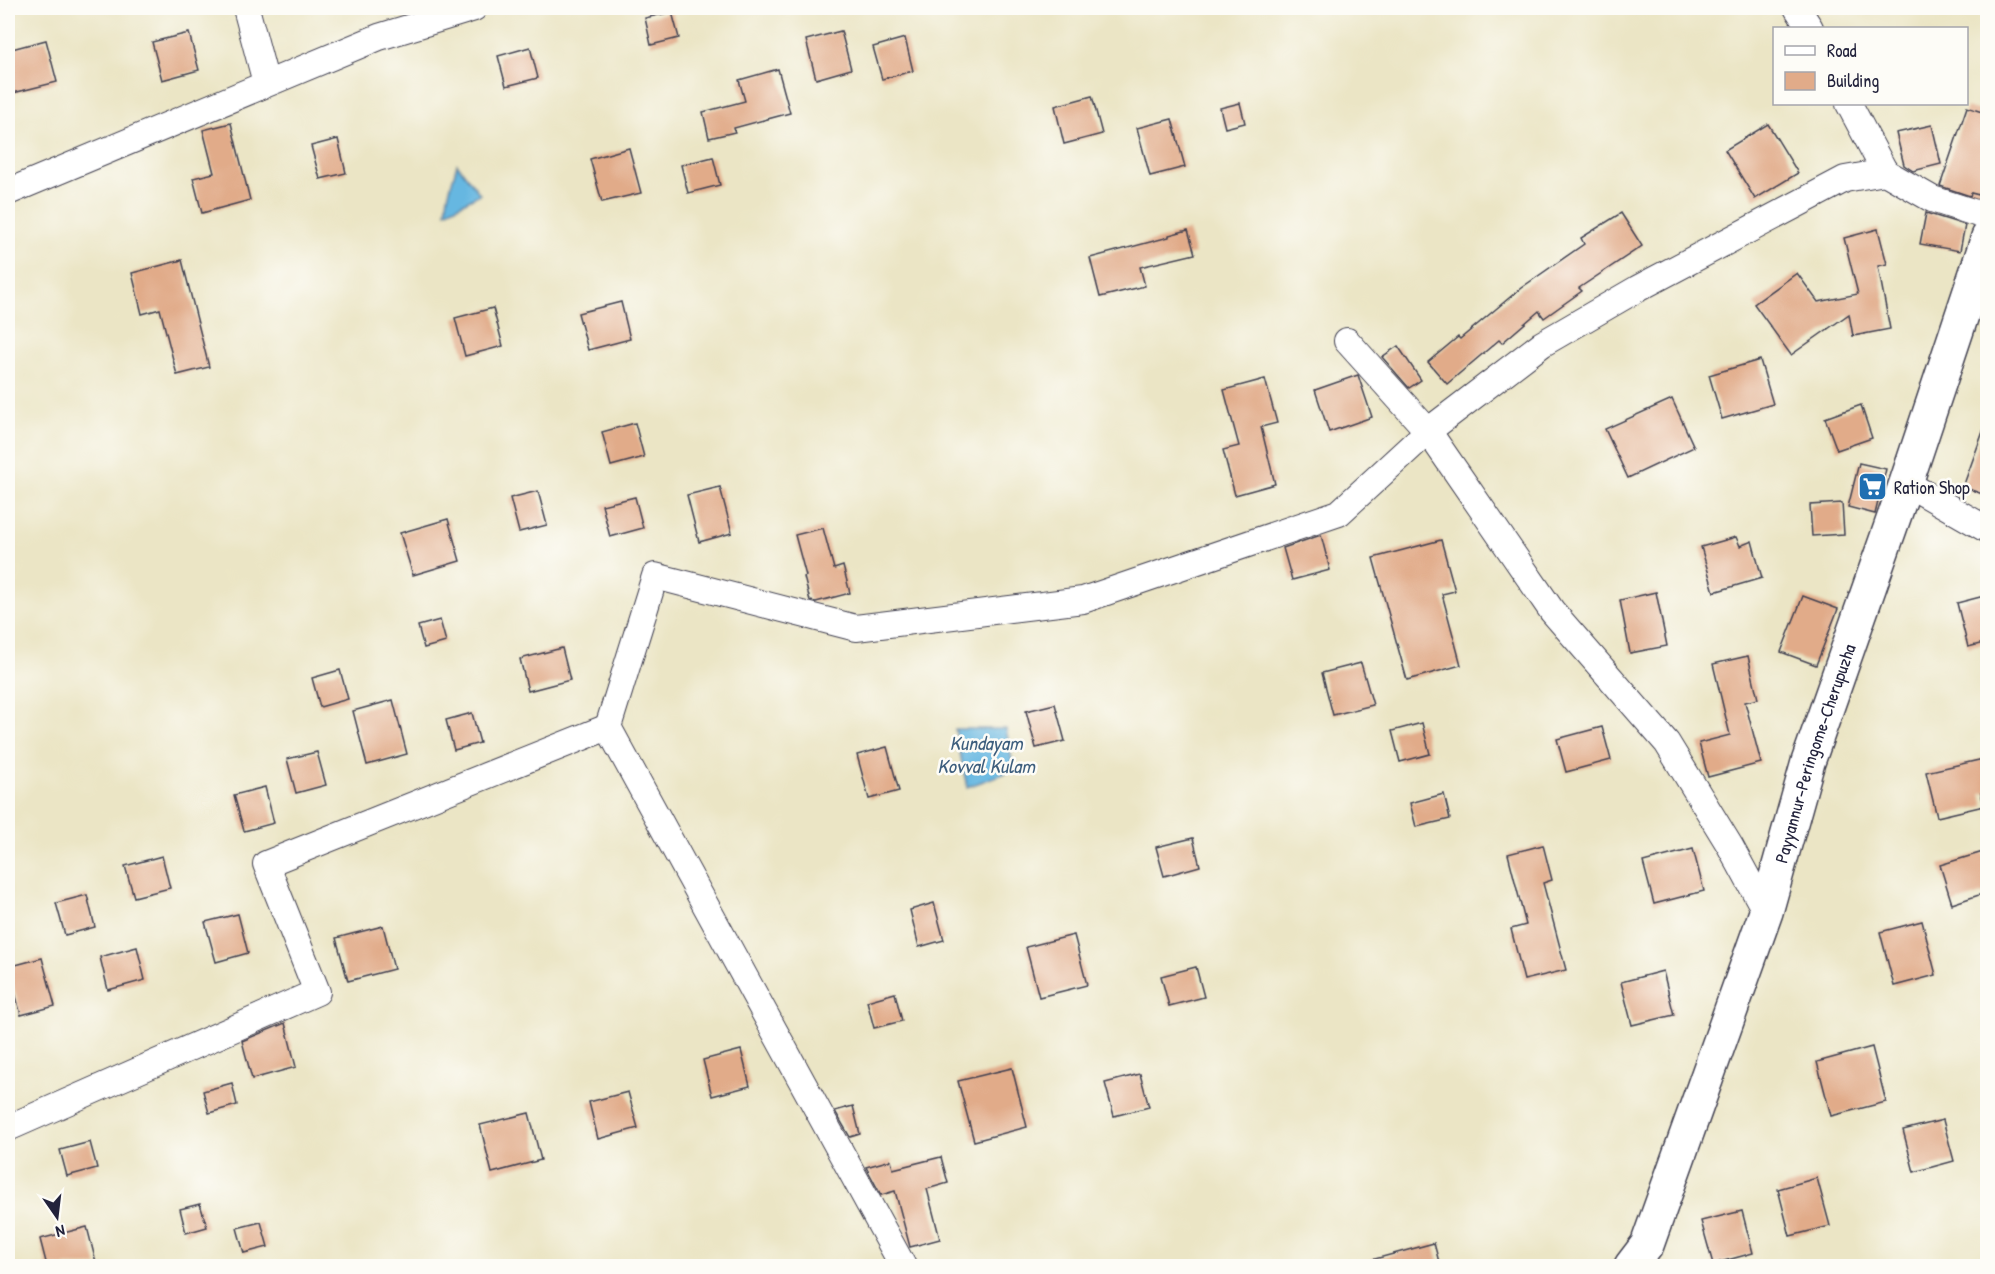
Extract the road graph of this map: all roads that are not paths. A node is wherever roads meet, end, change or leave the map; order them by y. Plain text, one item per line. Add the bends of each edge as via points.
1 (246, 8) edge
2 (474, 8) edge
3 (1797, 8) edge
4 (1809, 27) edge
5 (266, 83) junction
6 (1850, 105) edge
7 (1885, 172) junction
8 (8, 192) edge
9 (1988, 218) edge
10 (1988, 237) edge
11 (1347, 341) dead end
12 (1428, 431) junction
13 (1906, 483) junction
14 (1988, 530) edge
15 (608, 727) junction
16 (1766, 912) junction
17 (8, 1128) edge
18 (903, 1266) edge
19 (1631, 1266) edge

1 - 5 street
2 - 5 street via 379,37
3 - 4 street
5 - 8 street
6 - 7 street
7 - 9 street via 1932,199
7 - 12 street via 1845,178 1637,289 1542,344
10 - 13 main road, Payyannur-Peringome-Cherupuzha
11 - 12 street
12 - 15 street via 1339,513 1083,600 856,628 655,576
12 - 16 street via 1551,611 1667,743
13 - 14 street
13 - 16 main road, Payyannur-Peringome-Cherupuzha via 1808,762
15 - 17 street via 266,864 316,992
15 - 18 street
16 - 19 main road, Payyannur-Peringome-Cherupuzha via 1647,1245

